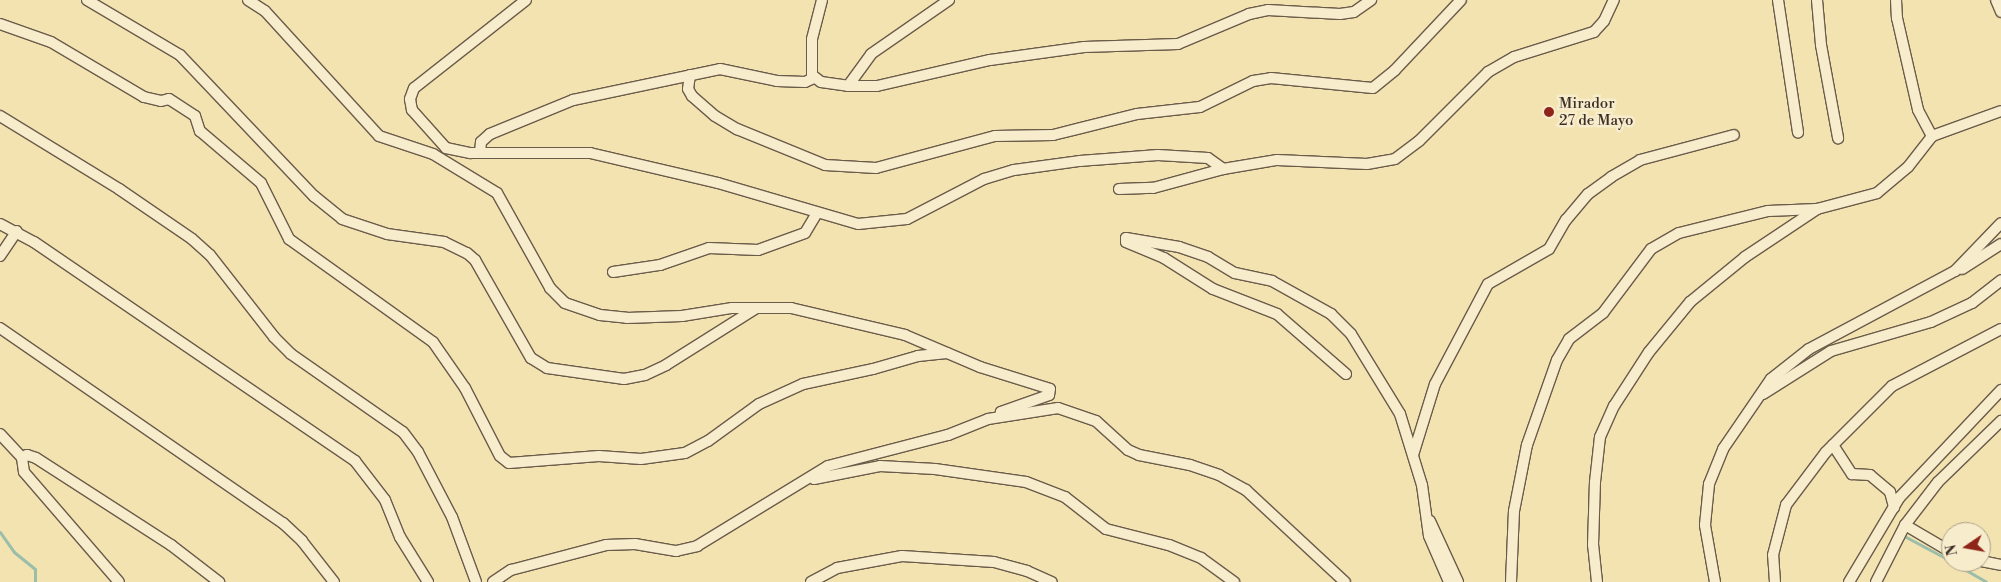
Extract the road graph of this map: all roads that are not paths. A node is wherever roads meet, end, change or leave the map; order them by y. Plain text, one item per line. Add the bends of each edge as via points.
1 (87, 0) edge
2 (248, 0) edge
3 (526, 0) edge
4 (822, 0) edge
5 (949, 0) edge
6 (1370, 0) edge
7 (1461, 0) edge
8 (1614, 0) edge
9 (1778, 0) edge
10 (1817, 0) edge
11 (1896, 0) edge
12 (1996, 0) edge
13 (2001, 12) edge
14 (0, 24) edge
15 (690, 75) junction
16 (814, 78) junction
17 (848, 86) junction
18 (2001, 111) edge
19 (0, 116) edge
20 (1798, 134) dead end
21 (1734, 135) dead end
22 (1932, 136) junction
23 (1838, 138) dead end
24 (480, 153) junction
25 (1223, 170) junction
26 (1119, 189) dead end
27 (1817, 210) junction
28 (817, 213) junction
29 (2001, 223) edge
30 (0, 224) edge
31 (17, 232) junction
32 (2001, 244) edge
33 (0, 256) edge
34 (1956, 271) junction
35 (613, 272) dead end
36 (2001, 280) edge
37 (756, 308) junction
38 (0, 328) edge
39 (2001, 329) edge
40 (947, 353) junction
41 (1346, 374) dead end
42 (2001, 390) edge
43 (1758, 397) junction
44 (1000, 416) junction
45 (2001, 421) edge
46 (0, 434) edge
47 (1833, 445) junction
48 (1412, 456) junction
49 (22, 458) junction
50 (808, 478) junction
51 (1894, 506) junction
52 (1426, 520) junction
53 (1905, 525) junction
54 (1941, 546) edge
55 (119, 582) edge
56 (219, 582) edge
57 (334, 582) edge
58 (428, 582) edge
59 (476, 582) edge
60 (493, 582) edge
61 (811, 582) edge
62 (1052, 582) edge
63 (1234, 582) edge
64 (1344, 582) edge
65 (1448, 582) edge
66 (1458, 582) edge
67 (1511, 582) edge
68 (1597, 582) edge
69 (1715, 582) edge
70 (1775, 582) edge
71 (1849, 582) edge
72 (1876, 582) edge

1 - 37 street via 180,55 314,196 342,219 387,234 444,242 467,253 475,260 531,358 547,368 624,378 645,375 666,366
2 - 37 street via 265,11 379,136 433,154 497,193 550,288 565,303 600,315 627,318
3 - 24 street via 418,84 411,94 412,110 446,148
4 - 16 street via 812,39 810,59
5 - 17 street via 871,54
6 - 17 street via 1354,12 1340,14 1268,10 1249,14 1178,44 1084,47 990,60 877,86
7 - 15 street via 1395,70 1373,88 1271,78 1254,81 1200,107 1137,114 1053,135 995,136 876,168 825,165 737,129 715,116 692,96 688,89
8 - 25 street via 1604,21 1594,32 1514,57 1488,72 1419,141 1395,159 1367,164 1292,159
9 - 20 street
10 - 23 street via 1821,45
11 - 22 street via 1897,18 1918,110
12 - 13 street
14 - 40 street via 51,42 144,96 161,101 169,99 195,116 200,131 261,183 289,239 433,342 465,388 496,450 509,463 685,453 708,441 759,404 803,384 918,356
15 - 16 street via 720,69 777,81 805,82
15 - 24 street via 573,100 490,134 481,142
16 - 17 street
18 - 22 street
19 - 59 street via 103,178 192,239 210,255 291,354 403,432 418,452 452,517
21 - 48 street via 1647,157 1611,177 1588,194 1566,220 1549,249 1488,284 1435,384
22 - 27 street via 1908,168 1877,193
24 - 28 street via 590,153 718,182
25 - 26 street via 1166,185
25 - 28 street via 1208,158 1192,156 1080,161 997,174 907,219 858,224
27 - 67 street via 1768,211 1665,240 1641,259 1603,313 1569,339 1557,360 1527,445 1514,511
27 - 68 street via 1746,257 1690,302 1649,352 1614,406 1600,437 1595,482 1593,545
28 - 35 street via 805,233 758,250 709,248 660,265
29 - 34 street
30 - 31 street
31 - 33 street
31 - 58 street via 355,461 385,500 400,537
32 - 34 street via 1969,267
34 - 43 street via 1794,359 1771,379
36 - 43 street via 1972,303 1931,322 1831,351
37 - 40 street via 791,308 904,336
38 - 57 street via 283,522
39 - 47 street via 1892,386
40 - 44 street via 1050,389 1049,395 1001,412
41 - 48 street via 1277,314 1213,289 1164,258 1126,240 1131,238 1194,252 1235,273 1280,284 1331,314 1351,334 1379,375 1400,414
42 - 51 street
43 - 69 street via 1723,449 1709,484 1705,525
44 - 50 street via 948,435 828,466
44 - 64 street via 1058,408 1074,411 1096,421 1128,450 1139,455 1190,465 1219,475 1267,508
45 - 53 street via 1938,482
46 - 49 street
47 - 51 street via 1852,474 1870,475 1890,492
47 - 70 street via 1786,505 1773,555
48 - 52 street via 1422,485
49 - 55 street via 24,472
49 - 56 street via 26,455 36,458 171,545
50 - 60 street via 697,546 676,551 635,544 606,545 510,570
50 - 63 street via 863,467 898,466 1026,482 1065,497 1106,529 1169,545 1201,558
51 - 71 street
52 - 65 street via 1429,536
52 - 66 street via 1430,521
53 - 54 street
53 - 72 street
61 - 62 street via 837,568 902,556 994,562

